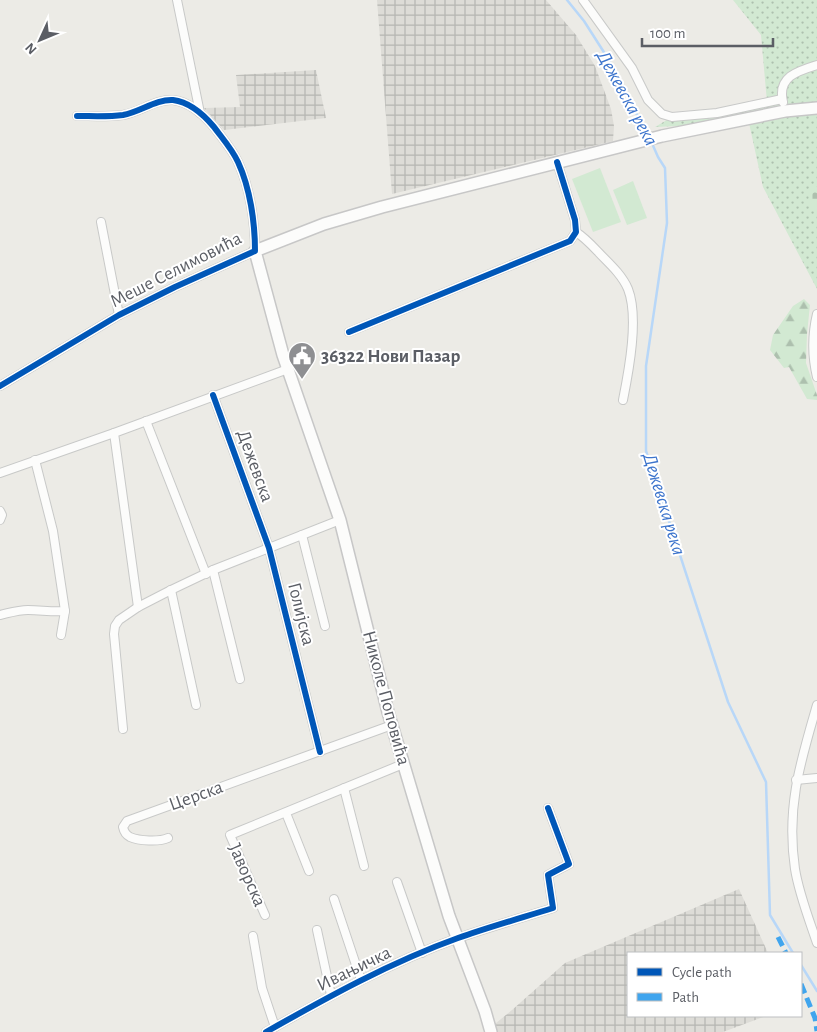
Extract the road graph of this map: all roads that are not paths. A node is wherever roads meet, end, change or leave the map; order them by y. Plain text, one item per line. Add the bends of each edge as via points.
1 (177, 0) edge
2 (583, 0) edge
3 (817, 65) edge
4 (782, 99) junction
5 (817, 108) edge
6 (785, 111) junction
7 (200, 113) junction
8 (77, 116) dead end
9 (557, 162) junction
10 (101, 222) dead end
11 (576, 232) junction
12 (255, 251) junction
13 (817, 314) edge
14 (118, 315) junction
15 (349, 332) dead end
16 (288, 369) junction
17 (817, 377) edge
18 (0, 386) edge
19 (213, 395) junction
20 (623, 400) dead end
21 (146, 421) junction
22 (114, 432) junction
23 (35, 460) junction
24 (0, 473) edge
25 (0, 511) edge
26 (0, 520) edge
27 (340, 520) junction
28 (302, 535) junction
29 (269, 548) junction
30 (209, 572) junction
31 (171, 590) junction
32 (138, 607) junction
33 (65, 611) junction
34 (0, 615) edge
35 (325, 626) dead end
36 (61, 635) dead end
37 (240, 679) dead end
38 (817, 704) edge
39 (196, 705) dead end
40 (392, 725) junction
41 (123, 728) dead end
42 (320, 752) junction
43 (403, 764) junction
44 (817, 778) edge
45 (796, 780) junction
46 (344, 788) junction
47 (548, 808) dead end
48 (286, 813) junction
49 (168, 838) dead end
50 (364, 866) dead end
51 (309, 871) dead end
52 (397, 882) dead end
53 (334, 899) dead end
54 (265, 915) dead end
55 (317, 930) dead end
56 (253, 936) dead end
57 (458, 938) junction
58 (817, 943) edge
59 (422, 953) junction
60 (360, 980) junction
61 (332, 995) junction
62 (275, 1027) junction
63 (266, 1032) edge
64 (491, 1032) edge

1 - 7 street, Меше Селимовића
2 - 4 street via 632,68 648,100 662,114 672,117 717,113
3 - 4 street via 788,79 783,86
4 - 6 street
5 - 6 main road, Меше Селимовића
6 - 9 main road, Меше Селимовића
7 - 8 street, Меше Селимовића via 175,100 163,100 123,115
7 - 12 street, Меше Селимовића via 238,161 253,216
9 - 11 street
9 - 12 main road, Меше Селимовића via 382,206
10 - 14 street
11 - 15 street via 570,241
11 - 20 street via 620,276 631,301 633,322
12 - 14 street, Меше Селимовића
12 - 16 main road, Николе Поповића
13 - 17 street via 813,330 813,362
14 - 18 street, Меше Селимовића
16 - 19 street
16 - 27 main road, Николе Поповића
19 - 21 street
19 - 29 street, Дежевска
21 - 22 street
21 - 30 street
22 - 23 street
22 - 32 street
23 - 24 street
23 - 33 street via 53,531
25 - 26 street
27 - 28 street
27 - 40 main road, Николе Поповића
28 - 29 street
28 - 35 street, Голијска
29 - 30 street
29 - 42 street, Голијска
30 - 31 street
30 - 37 street
31 - 32 street
31 - 39 street
32 - 41 street via 119,620 114,634
33 - 34 street via 28,610
33 - 36 street
38 - 45 street
40 - 42 street, Церска
40 - 43 main road, Николе Поповића
42 - 49 street, Церска via 126,822 123,827 130,837
43 - 46 street, Јаворска
43 - 57 main road, Николе Поповића
44 - 45 street
45 - 58 street via 792,836 796,871
46 - 48 street, Јаворска
46 - 50 street
47 - 57 street via 569,864 548,875 552,908
48 - 51 street
48 - 54 street, Јаворска via 230,835
52 - 59 street
53 - 60 street, Ивањичка
55 - 61 street, Ивањичка
56 - 62 street via 262,988
57 - 59 street, Ивањичка
57 - 64 main road, Николе Поповића
59 - 60 street, Ивањичка
60 - 61 street, Ивањичка
61 - 62 street, Ивањичка
62 - 63 street, Ивањичка

